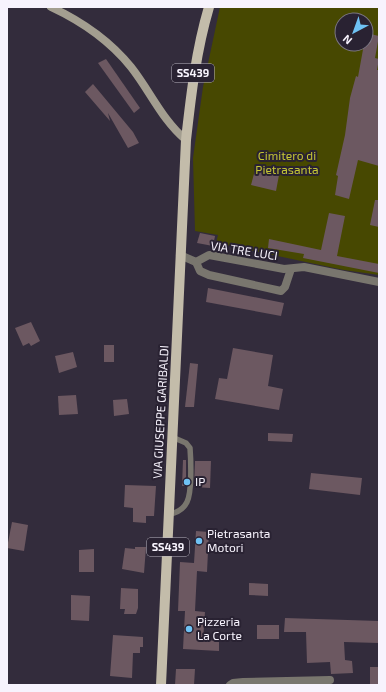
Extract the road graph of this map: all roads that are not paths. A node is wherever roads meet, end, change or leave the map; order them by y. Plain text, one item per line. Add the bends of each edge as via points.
1 (51, 7) edge
2 (209, 7) edge
3 (186, 140) junction
4 (180, 255) junction
5 (196, 262) junction
6 (291, 269) junction
7 (379, 282) edge
8 (172, 437) junction
9 (169, 514) junction
10 (330, 680) dead end
11 (161, 685) edge
12 (230, 685) edge

1 - 3 street via 80,22 115,50 131,67 172,126
2 - 3 main road, SS439 via 192,80
3 - 4 main road, VIA GIUSEPPE GARIBALDI / SS439
4 - 5 street, VIA TRE LUCI
4 - 8 main road, VIA GIUSEPPE GARIBALDI / SS439
5 - 6 street, VIA TRE LUCI via 209,255
5 - 6 street, VIA TRE LUCI via 200,271 209,275 281,291
6 - 7 street, VIA TRE LUCI via 304,267
8 - 9 main road, VIA GIUSEPPE GARIBALDI / SS439
8 - 9 lane via 186,443 190,448 189,489 184,506 178,512
9 - 11 main road, VIA GIUSEPPE GARIBALDI / SS439
10 - 12 street via 243,682

